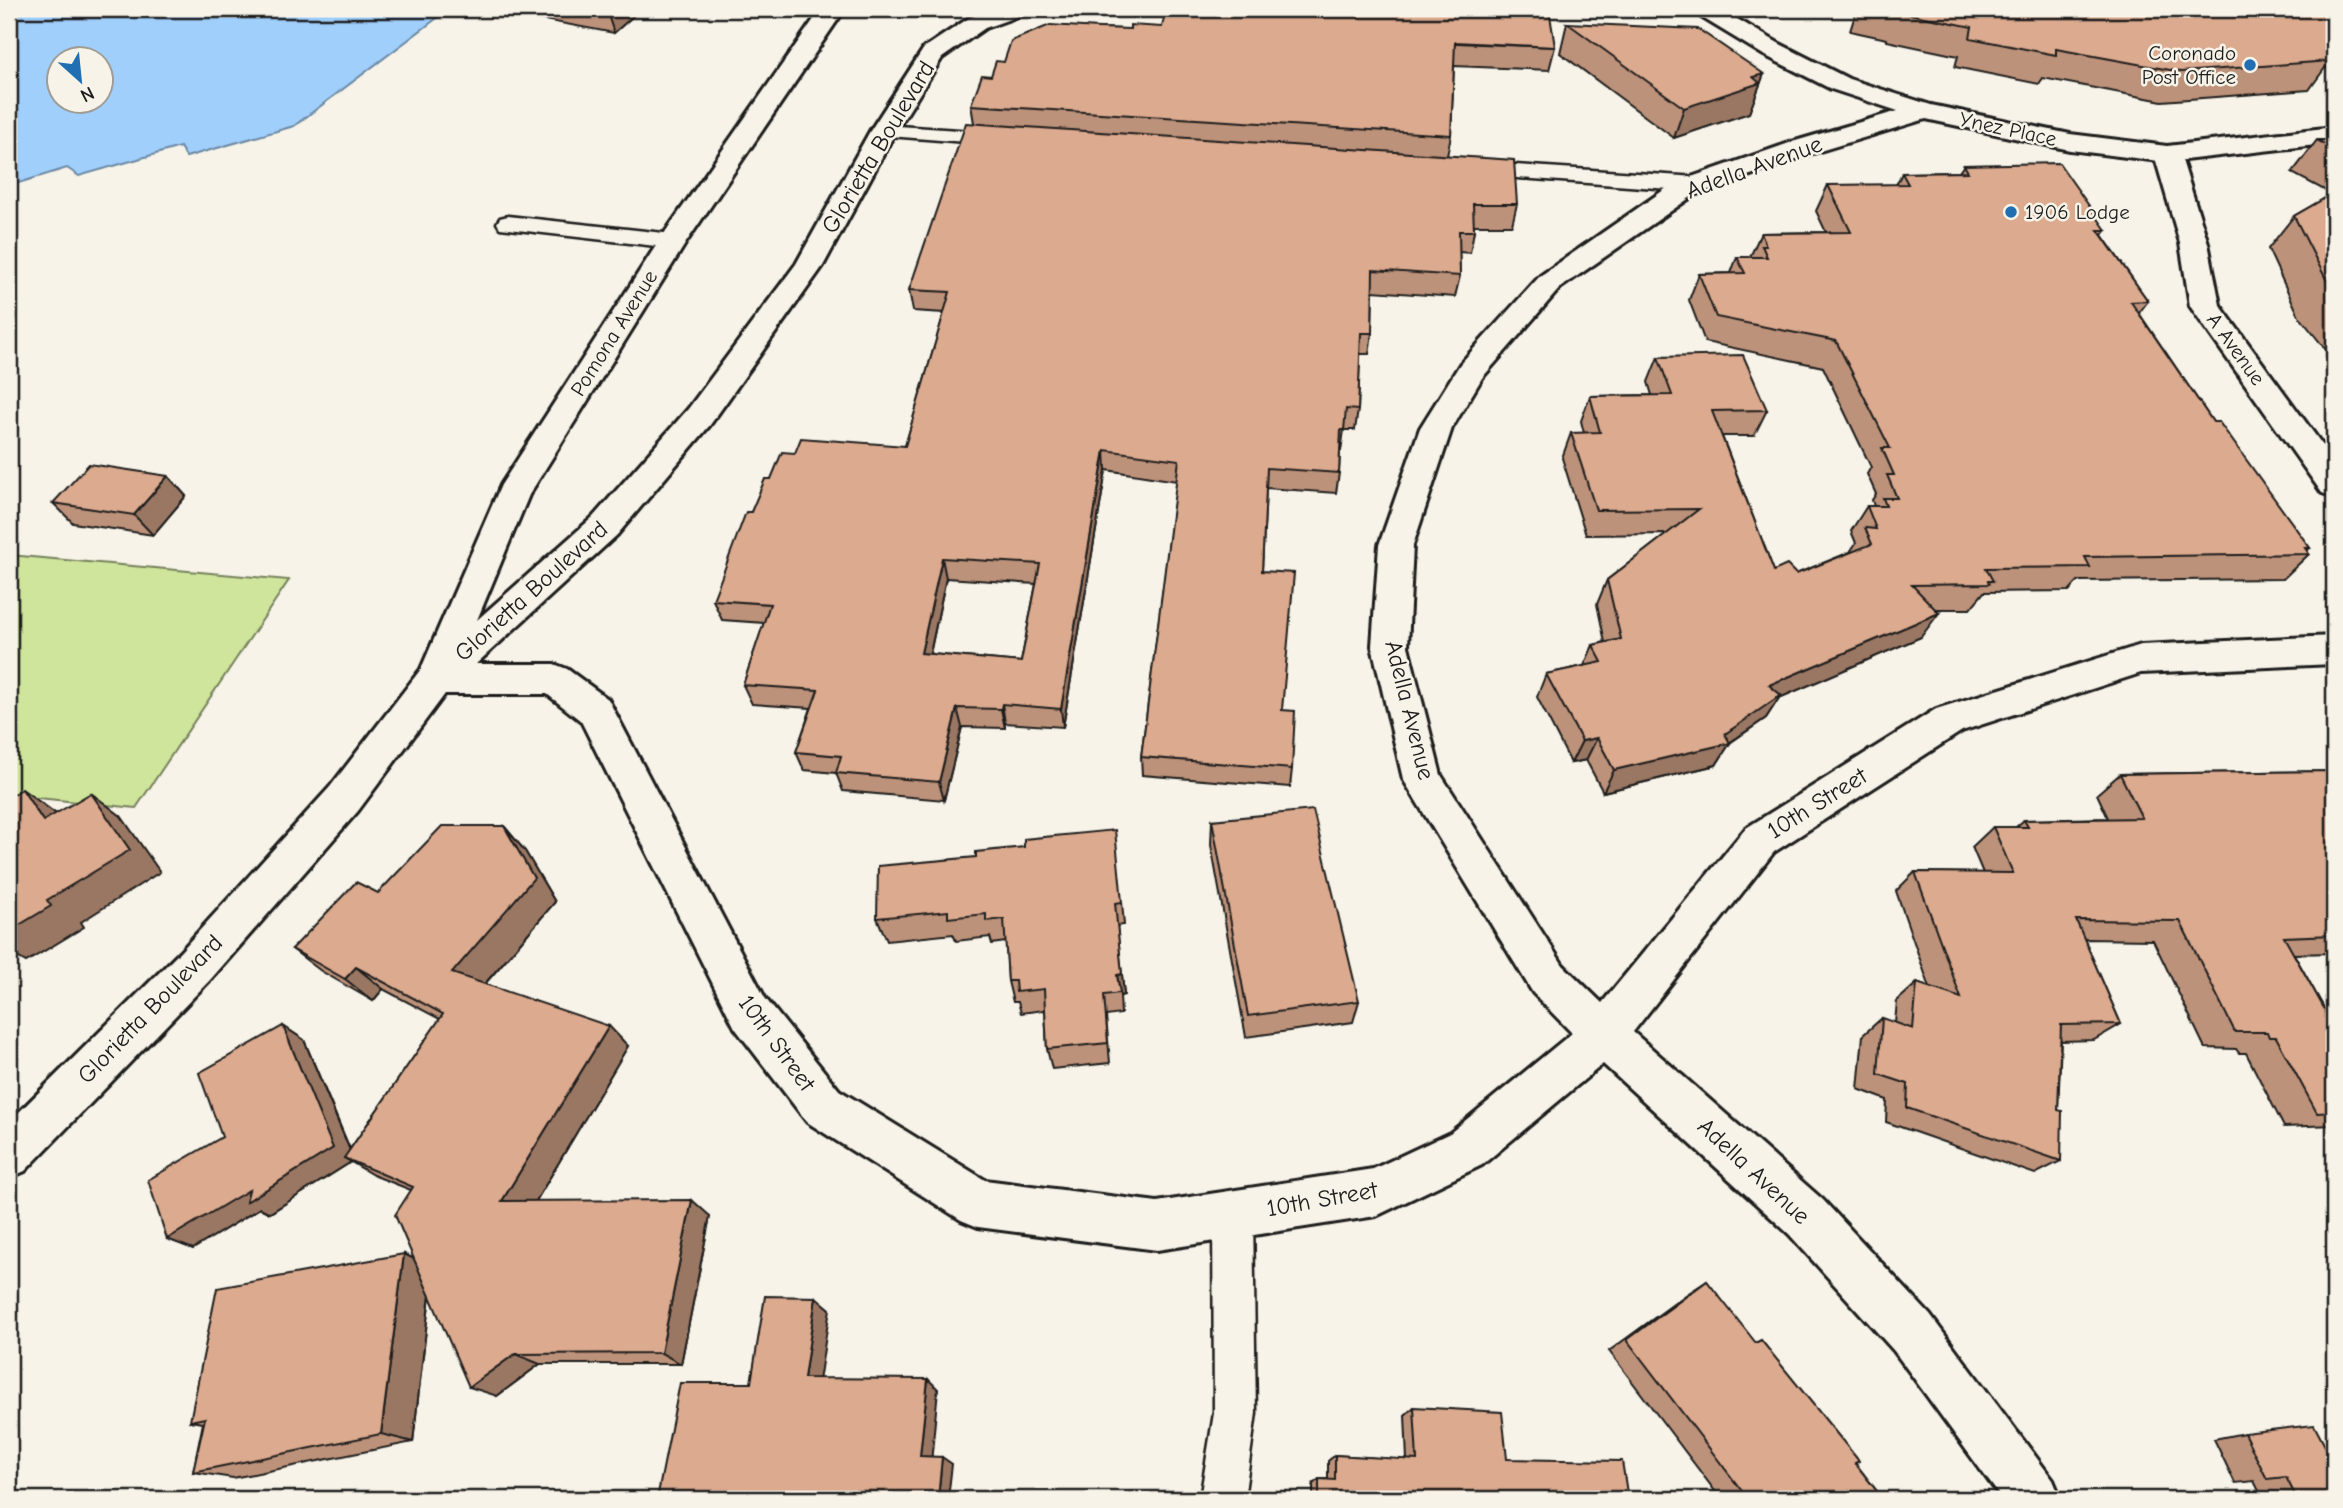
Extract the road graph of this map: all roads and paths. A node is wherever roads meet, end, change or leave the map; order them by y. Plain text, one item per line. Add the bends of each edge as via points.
1 (832, 9) edge
2 (1016, 9) edge
3 (1704, 9) edge
4 (2329, 9) edge
5 (2334, 63) edge
6 (1925, 111) junction
7 (883, 131) junction
8 (2334, 135) edge
9 (1021, 140) edge
10 (2166, 154) junction
11 (1449, 168) edge
12 (1697, 184) junction
13 (508, 223) dead end
14 (673, 241) junction
15 (2334, 485) edge
16 (2334, 650) edge
17 (435, 679) junction
18 (1604, 1035) junction
19 (9, 1155) edge
20 (1233, 1214) junction
21 (1222, 1499) edge
22 (2034, 1499) edge

1 - 14 street, Pomona Avenue
2 - 7 street, Glorietta Boulevard via 977,23 933,53
3 - 6 street, Ynez Place via 1771,50 1840,84
4 - 5 lane
6 - 10 street, Ynez Place via 2070,142
6 - 12 street, Adella Avenue
7 - 9 lane
7 - 17 street, Glorietta Boulevard via 808,266 699,417 605,526
8 - 10 street, Ynez Place
10 - 15 street, A Avenue via 2194,243 2205,306
11 - 12 lane
12 - 18 street, Adella Avenue via 1550,282 1471,371 1436,428 1396,545 1390,646 1423,779 1548,979
13 - 14 lane
14 - 17 street, Pomona Avenue via 513,493
16 - 18 street, 10th Street via 2141,659 1949,720 1760,840
17 - 19 street, Glorietta Boulevard via 344,799 195,966
17 - 20 street, 10th Street via 554,679 595,710 750,1013 823,1106 978,1203 1157,1226
18 - 20 street, 10th Street via 1466,1149 1399,1182 1376,1192
18 - 22 street, Adella Avenue via 1805,1217 1912,1333
20 - 21 lane via 1235,1413

